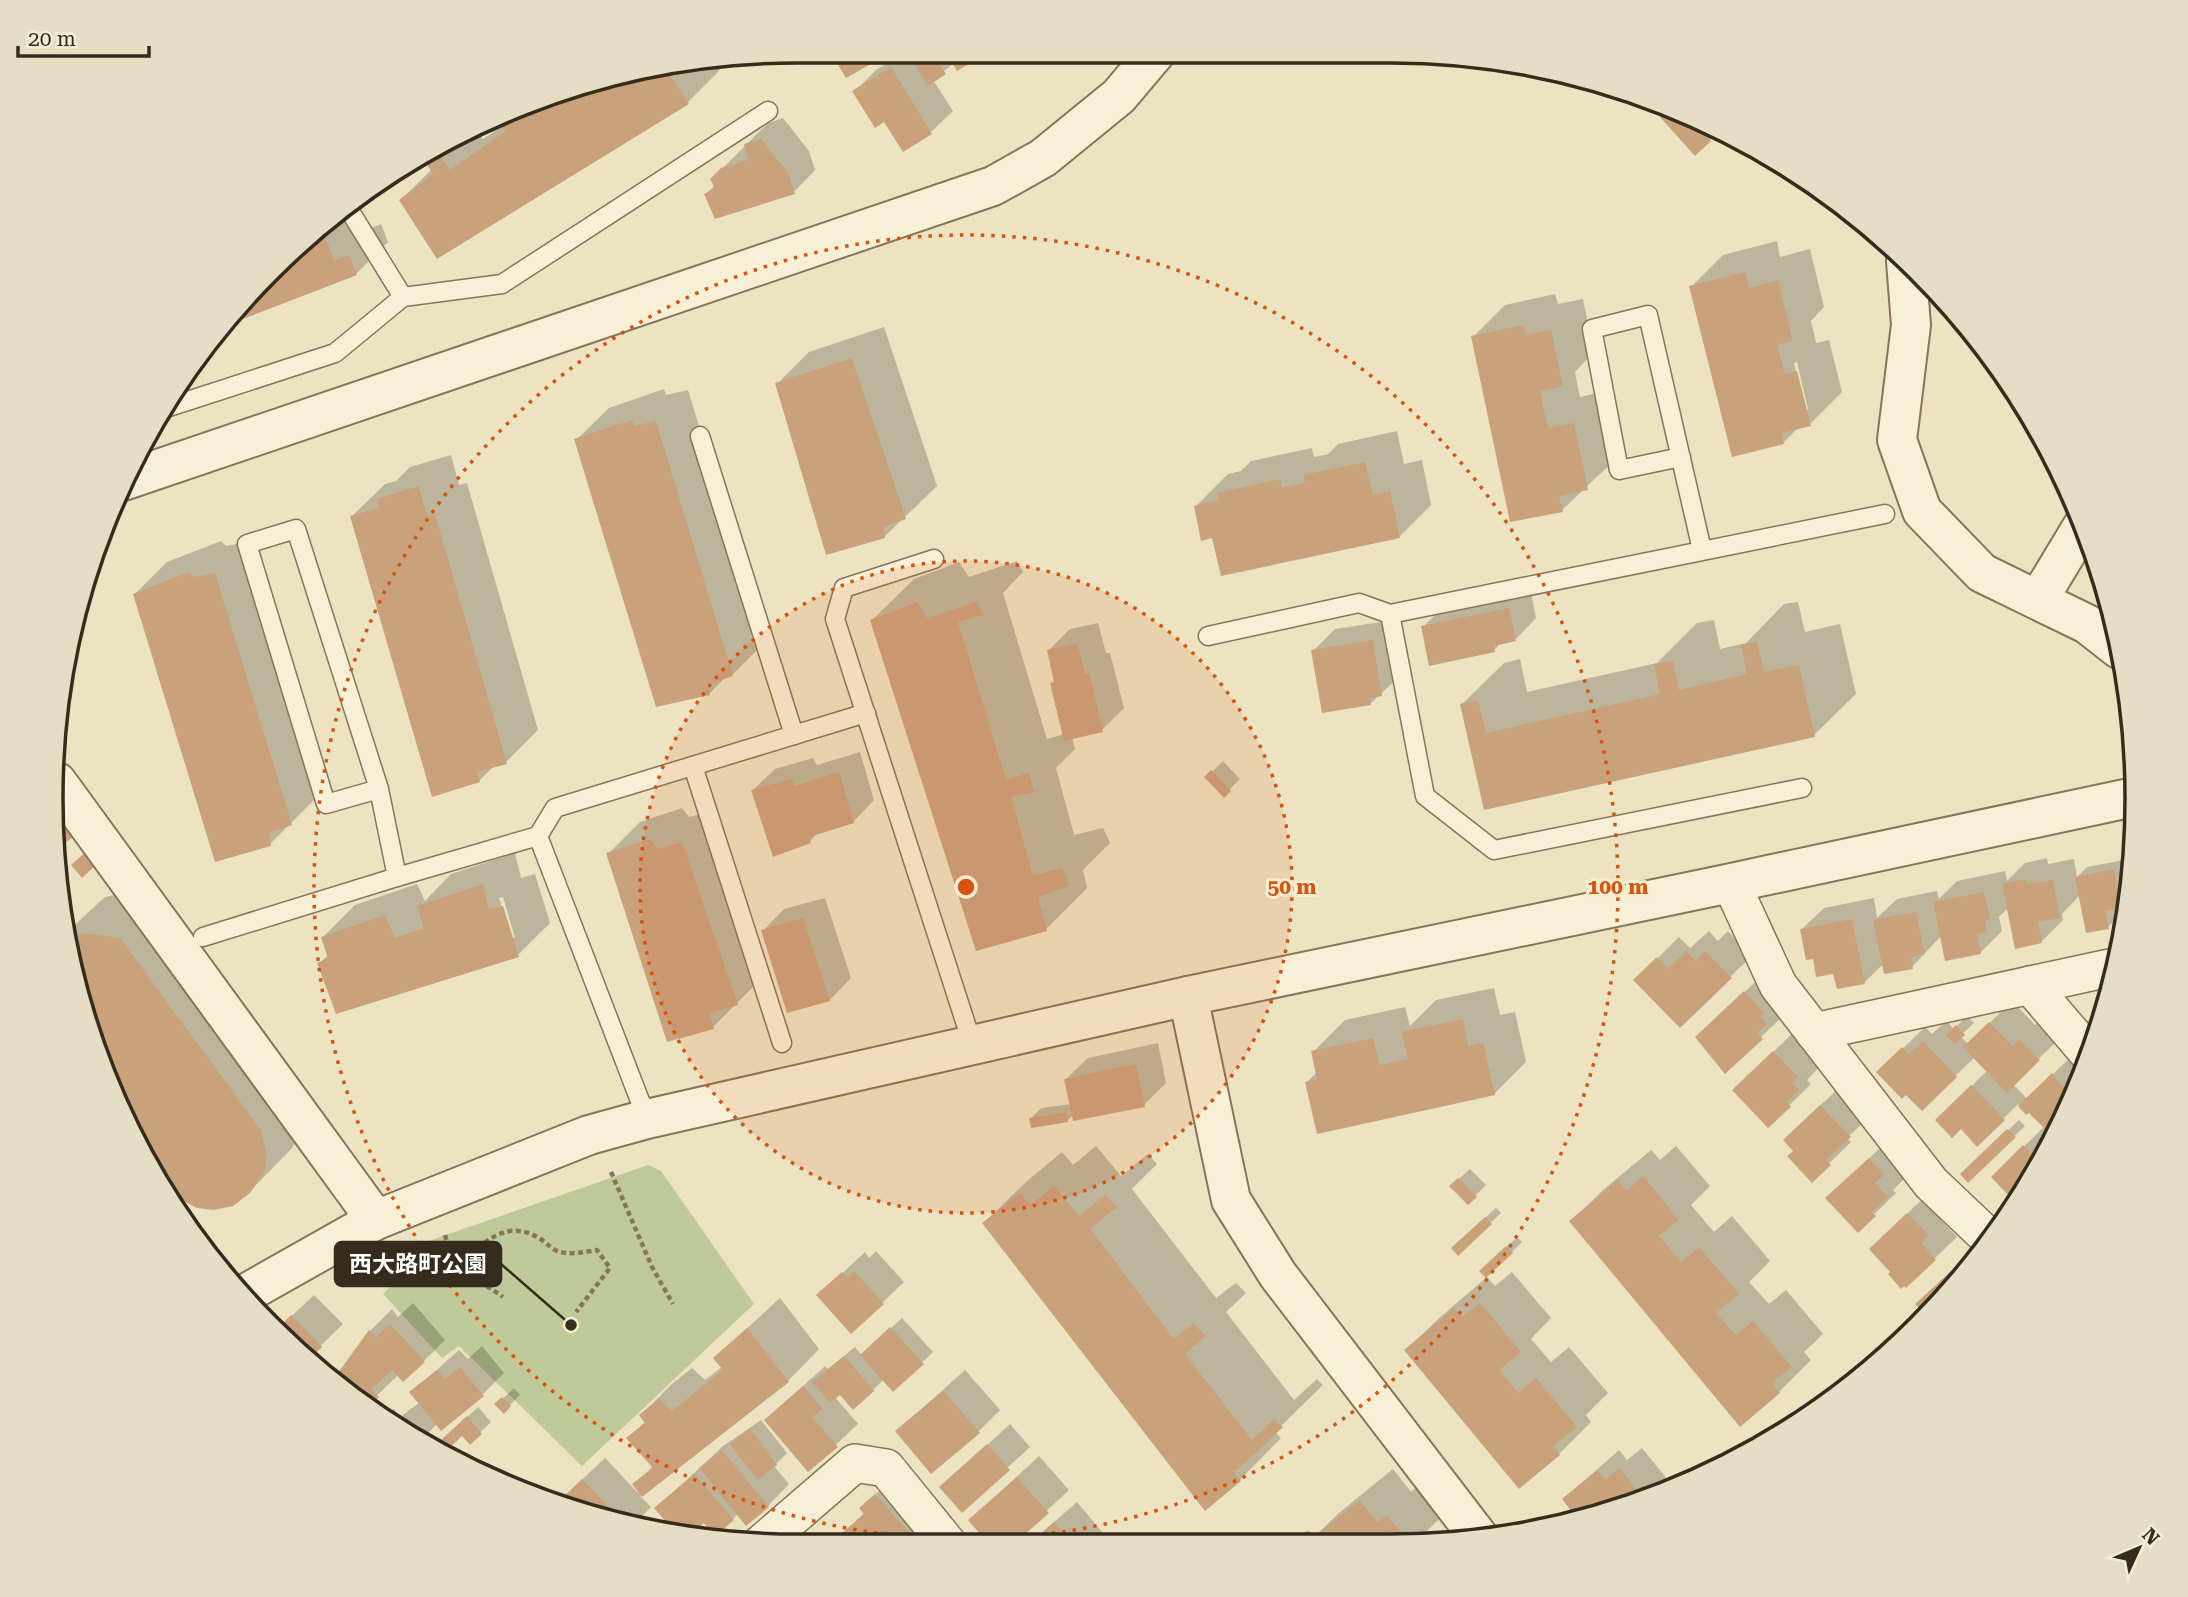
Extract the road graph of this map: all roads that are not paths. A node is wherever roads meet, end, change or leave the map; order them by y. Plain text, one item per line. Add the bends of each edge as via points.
1 (1147, 63) edge
2 (768, 111) dead end
3 (352, 214) edge
4 (1907, 275) edge
5 (403, 297) junction
6 (179, 404) edge
7 (700, 436) dead end
8 (1681, 457) junction
9 (138, 476) edge
10 (1885, 514) dead end
11 (2076, 536) edge
12 (1702, 550) junction
13 (934, 559) dead end
14 (2038, 600) junction
15 (1390, 614) junction
16 (1208, 636) dead end
17 (2107, 640) edge
18 (866, 713) junction
19 (794, 735) junction
20 (693, 766) junction
21 (1802, 788) dead end
22 (379, 789) junction
23 (63, 791) edge
24 (2125, 799) edge
25 (538, 836) junction
26 (397, 877) junction
27 (1731, 883) junction
28 (203, 937) dead end
29 (2105, 969) edge
30 (2030, 985) junction
31 (1188, 996) junction
32 (1814, 1032) junction
33 (782, 1043) dead end
34 (972, 1043) junction
35 (2082, 1046) edge
36 (647, 1119) junction
37 (376, 1220) junction
38 (1983, 1232) edge
39 (252, 1290) edge
40 (1473, 1529) edge
41 (774, 1533) edge
42 (940, 1534) edge

1 - 9 street via 1119,96 1043,158 993,186
2 - 5 lane via 502,284
3 - 5 lane
4 - 14 street via 1911,325 1897,440 1922,511 1982,573
5 - 6 lane via 335,353
7 - 19 lane
8 - 8 lane via 1648,315 1592,329 1619,470
8 - 12 lane
10 - 12 lane
11 - 14 street
12 - 15 lane
13 - 18 lane via 844,588 835,619
14 - 17 street via 2087,624
15 - 16 lane via 1359,603
15 - 21 lane via 1425,796 1494,850
18 - 19 lane
18 - 34 lane
19 - 20 lane
20 - 25 lane via 555,808
20 - 33 lane
22 - 22 lane via 296,529 247,544 326,804
22 - 26 lane
23 - 37 street
24 - 27 street
25 - 26 lane
25 - 36 lane
26 - 28 lane
27 - 31 street
27 - 32 street via 1778,985
29 - 30 street
30 - 32 street
30 - 35 street
31 - 34 street
31 - 40 street via 1231,1200 1278,1275
32 - 38 street via 1931,1183
34 - 36 street
36 - 37 street via 589,1135
37 - 39 street
41 - 42 street via 855,1463 886,1468

